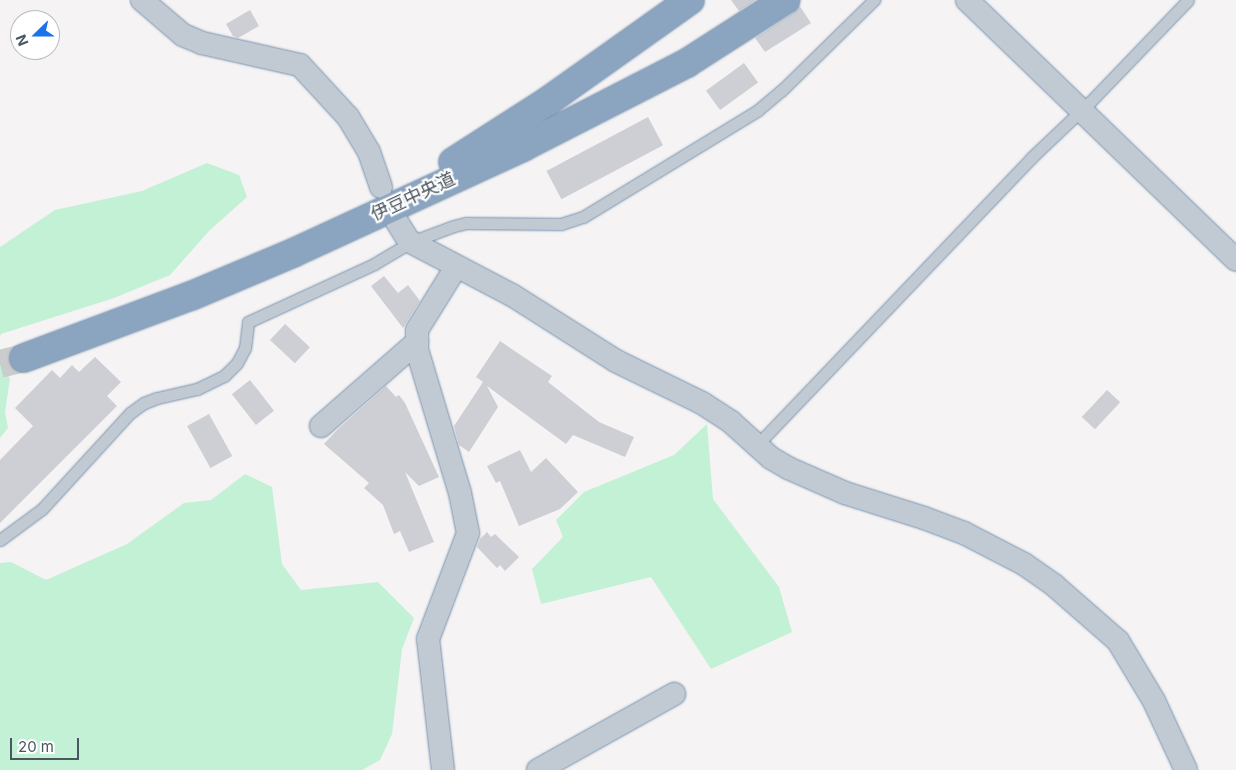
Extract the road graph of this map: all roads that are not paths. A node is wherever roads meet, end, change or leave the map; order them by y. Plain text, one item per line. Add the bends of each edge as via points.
1 (142, 0) edge
2 (690, 0) edge
3 (785, 0) edge
4 (874, 0) edge
5 (968, 0) edge
6 (1188, 0) edge
7 (1082, 110) junction
8 (380, 187) dead end
9 (397, 222) dead end
10 (411, 242) junction
11 (1236, 260) edge
12 (456, 267) junction
13 (417, 342) junction
14 (321, 426) dead end
15 (757, 445) junction
16 (0, 540) edge
17 (674, 694) dead end
18 (443, 770) edge
19 (538, 770) edge
20 (1186, 770) edge

1 - 8 street via 183,35 202,43 300,65 348,117 369,152
2 - 3 highway, 伊豆中央道 via 548,101 415,184 170,291 58,332 22,351 191,296 295,252 523,147 687,63
4 - 10 lane via 758,110 583,217 561,224 466,224
5 - 7 street
6 - 7 lane
7 - 11 street
7 - 15 lane via 1031,158
9 - 10 street
10 - 12 street
10 - 16 lane via 374,264 248,322 238,363 224,376 197,389 144,403 130,413 42,509
12 - 13 street via 417,330
12 - 15 street via 512,295 616,361 702,403
13 - 14 street
13 - 18 street via 468,533 428,639
15 - 20 street via 788,468 845,493 964,533 1024,564 1055,586 1118,641 1154,701
17 - 19 street

